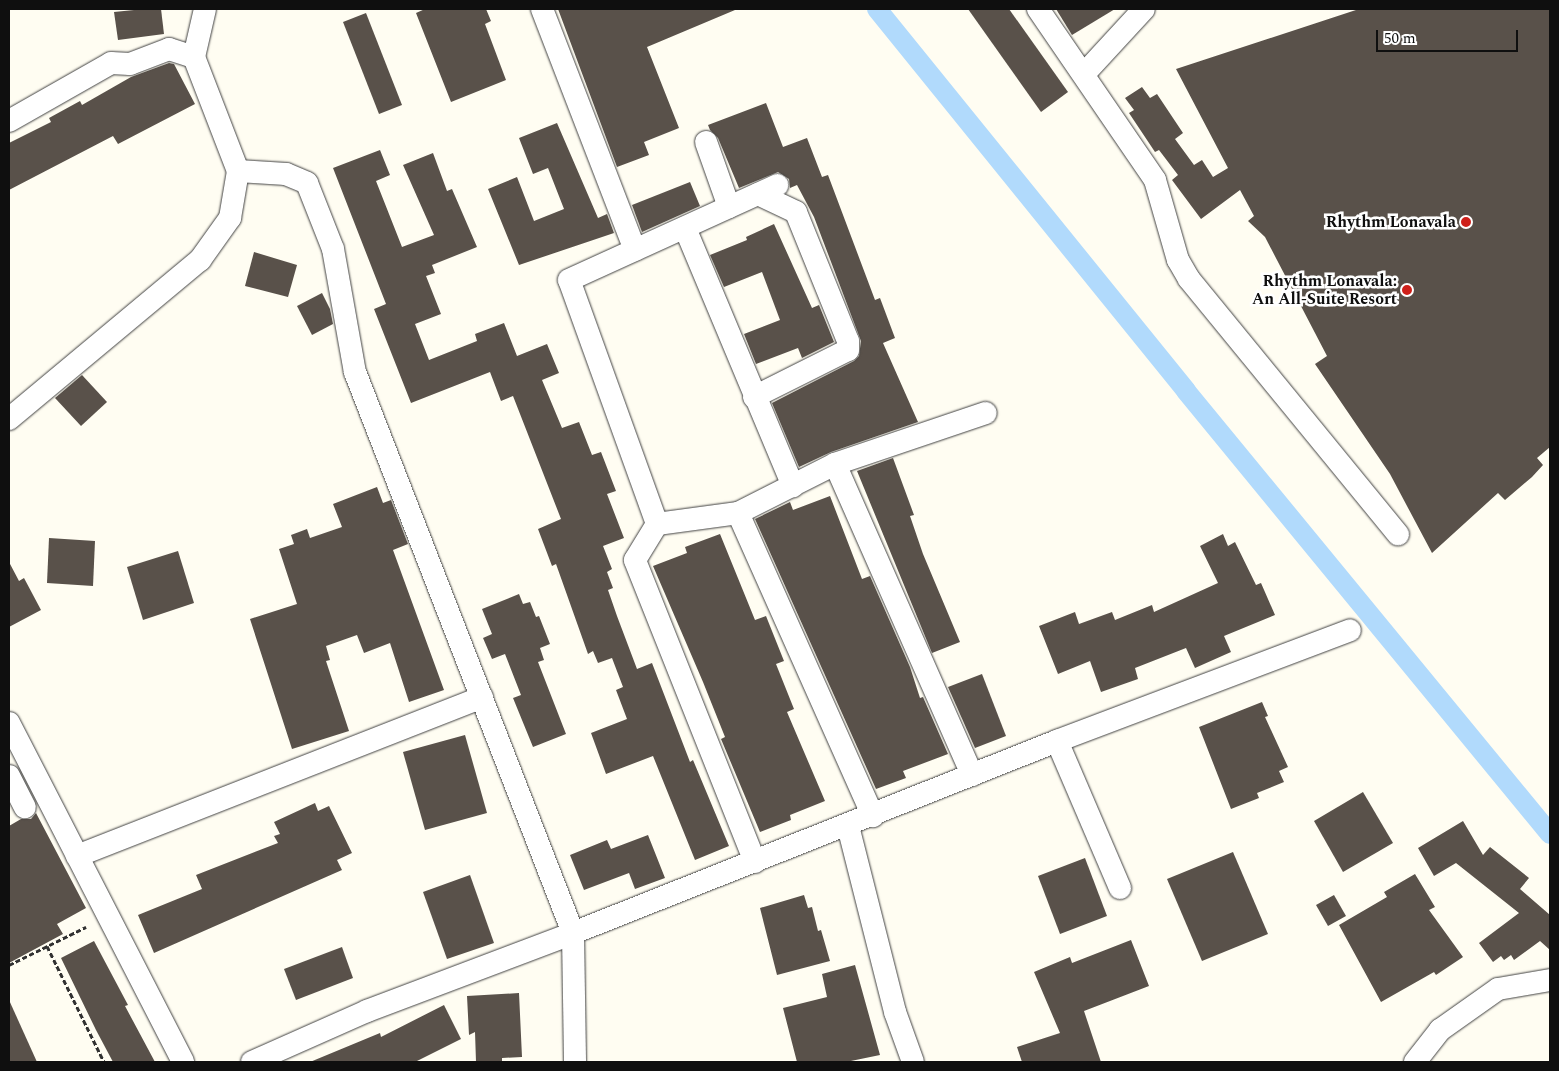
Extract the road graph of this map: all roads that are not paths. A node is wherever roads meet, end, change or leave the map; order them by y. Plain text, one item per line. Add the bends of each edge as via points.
1 (205, 9) edge
2 (542, 9) edge
3 (1038, 9) edge
4 (1144, 9) edge
5 (194, 57) junction
6 (1084, 74) junction
7 (9, 121) edge
8 (706, 142) dead end
9 (238, 171) junction
10 (729, 208) junction
11 (685, 228) junction
12 (635, 250) junction
13 (754, 397) junction
14 (986, 413) dead end
15 (9, 419) edge
16 (836, 464) junction
17 (792, 486) junction
18 (738, 513) junction
19 (657, 524) junction
20 (1398, 534) dead end
21 (1350, 630) dead end
22 (482, 697) junction
23 (9, 723) edge
24 (1057, 741) junction
25 (972, 775) junction
26 (9, 776) edge
27 (24, 807) dead end
28 (872, 816) junction
29 (848, 826) junction
30 (77, 856) junction
31 (756, 862) junction
32 (1120, 888) dead end
33 (573, 933) junction
34 (1550, 980) edge
35 (183, 1062) edge
36 (252, 1062) edge
37 (575, 1062) edge
38 (913, 1062) edge
39 (1415, 1062) edge

1 - 5 street
2 - 12 street
3 - 6 street
4 - 6 street
5 - 7 street via 169,49 130,64 112,63
5 - 9 street
6 - 20 street via 1155,180 1178,260 1189,279
8 - 10 street
9 - 15 street via 230,218 200,260
9 - 22 street via 286,174 307,183 333,249 355,372
10 - 11 street
10 - 13 street via 768,190 796,212 848,341 848,350
11 - 12 street
11 - 13 street
12 - 19 street via 569,280
13 - 17 street
14 - 16 street
16 - 17 street
16 - 25 street
17 - 18 street
18 - 19 street
18 - 28 street
19 - 31 street via 635,560
21 - 24 street
22 - 30 street
22 - 33 street
23 - 30 street
24 - 25 street
24 - 32 street
25 - 28 street
26 - 27 street
28 - 29 street
29 - 31 street
29 - 38 street via 896,1012
30 - 35 street
31 - 33 street
33 - 36 street via 366,1011
33 - 37 street
34 - 39 street via 1498,989 1440,1030

